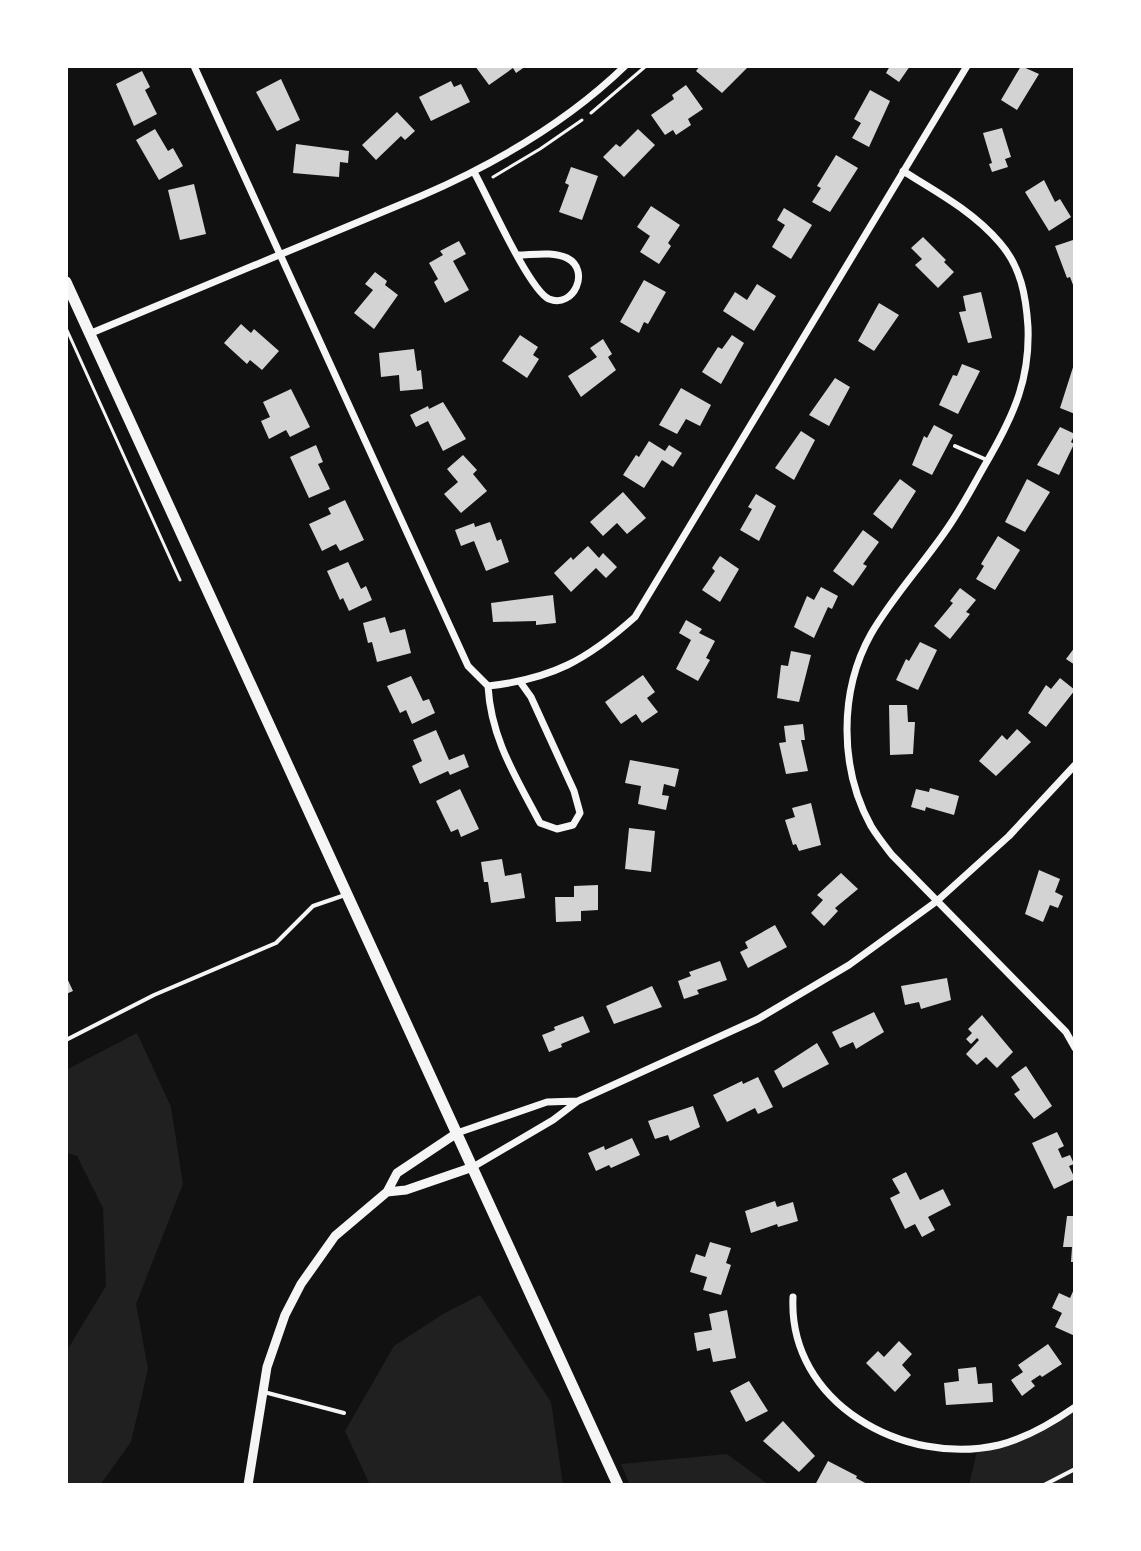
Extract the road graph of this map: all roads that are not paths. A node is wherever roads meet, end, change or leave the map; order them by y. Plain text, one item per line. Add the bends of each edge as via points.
1 (194, 66) edge
2 (625, 66) edge
3 (967, 66) edge
4 (903, 171) junction
5 (474, 172) junction
6 (281, 254) junction
7 (518, 255) junction
8 (66, 282) edge
9 (89, 334) junction
10 (955, 446) dead end
11 (987, 460) junction
12 (521, 683) junction
13 (488, 686) junction
14 (1075, 765) edge
15 (347, 895) junction
16 (937, 901) junction
17 (1075, 1025) edge
18 (1066, 1032) junction
19 (66, 1040) edge
20 (1075, 1048) edge
21 (578, 1101) junction
22 (457, 1133) junction
23 (473, 1167) junction
24 (387, 1192) junction
25 (793, 1297) dead end
26 (262, 1391) junction
27 (1075, 1407) edge
28 (344, 1413) dead end
29 (1075, 1469) edge
30 (248, 1485) edge
31 (618, 1485) edge
32 (1044, 1485) edge

1 - 6 street
2 - 5 street via 553,124
3 - 4 street
4 - 11 street via 978,220 1008,254 1026,294 1029,355 1019,399
4 - 12 street via 635,617 599,649
5 - 6 street
5 - 7 street
6 - 9 street
6 - 13 street via 468,666
7 - 7 street via 540,293 550,299 562,300 577,287 578,271 568,258
8 - 9 main road
9 - 15 main road
10 - 11 lane
11 - 16 street via 951,524 872,634 858,664 846,724 849,763 861,806 892,855
12 - 13 street
12 - 13 street via 574,791 580,813 573,825 557,829 540,823 499,744
14 - 16 street via 1009,836
15 - 19 lane via 313,906 276,943
15 - 22 main road
16 - 18 street
16 - 21 street via 849,965 758,1019
17 - 18 street
18 - 20 street
21 - 22 street via 547,1102
21 - 23 street
22 - 23 main road
22 - 24 street via 397,1173
23 - 24 street
23 - 31 main road
24 - 26 street via 335,1236 301,1284 276,1335
25 - 27 street via 795,1326 810,1370 848,1414 873,1429 921,1445 958,1450 1000,1445 1048,1426
26 - 28 lane
26 - 30 street
29 - 32 lane

